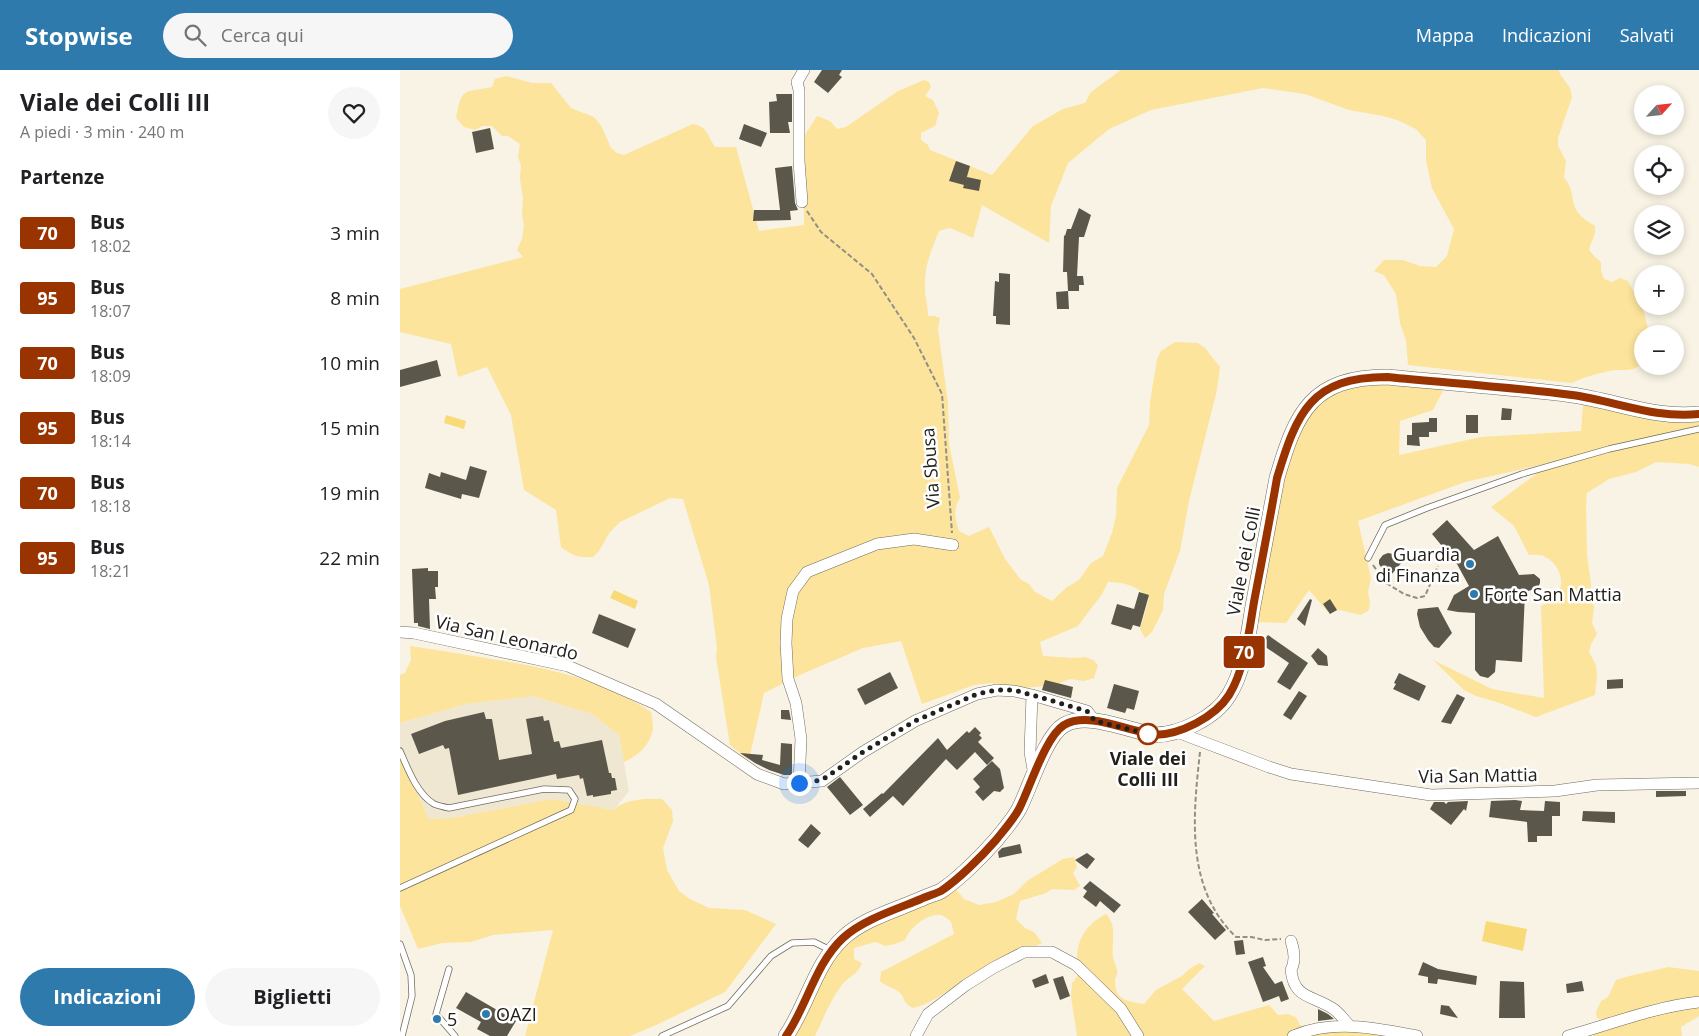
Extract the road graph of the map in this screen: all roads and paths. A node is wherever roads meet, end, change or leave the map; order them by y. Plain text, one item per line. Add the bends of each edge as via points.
1 (804, 70) edge
2 (802, 202) joint
3 (1699, 414) edge
4 (1699, 429) edge
5 (952, 546) joint
6 (1368, 558) joint
7 (1438, 566) dead end
8 (400, 632) edge
9 (1032, 695) junction
10 (1095, 721) junction
11 (1177, 732) junction
12 (1201, 741) junction
13 (400, 751) edge
14 (1034, 775) junction
15 (799, 783) junction
16 (1699, 783) edge
17 (400, 888) edge
18 (1291, 940) joint
19 (400, 944) edge
20 (831, 951) junction
21 (449, 970) dead end
22 (1699, 1002) edge
23 (1349, 1026) junction
24 (402, 1036) edge
25 (455, 1036) edge
26 (662, 1036) edge
27 (786, 1036) edge
28 (916, 1036) edge
29 (1138, 1036) edge
30 (1293, 1036) edge
31 (1417, 1036) edge
32 (1568, 1036) edge

1 - 2 street via 796,82 799,90
2 - 5 path, Via Sbusa via 821,232 872,274 914,338 942,394
3 - 11 street, Viale dei Colli via 1646,412 1574,396 1387,377 1353,379 1324,391 1301,416 1284,454 1248,635 1229,696 1208,717
4 - 6 lane via 1609,448 1522,474 1427,508 1385,526
5 - 15 street via 914,540 877,544 807,572 793,591 786,642 788,679 796,703 801,739
6 - 7 path via 1386,584 1417,598 1425,596
8 - 15 street, Via San Leonardo via 568,666 656,704 756,774 784,784
9 - 10 street, Via San Leonardo via 1087,711
9 - 14 street via 1030,752
9 - 15 street, Via San Leonardo via 1005,690 977,694 915,721 822,780
10 - 11 street, Viale dei Colli via 1153,735
10 - 14 street, Viale dei Colli via 1066,724 1055,732
11 - 12 street, Via San Mattia
12 - 16 street, Via San Mattia via 1292,774 1431,795 1555,791 1597,785
12 - 18 path via 1195,842 1205,892 1215,914 1236,937
13 - 17 lane via 425,798 436,805 449,808 544,789 569,790 575,799 571,810
14 - 20 street, Viale dei Colli via 1018,810 982,856 940,891 860,926
18 - 23 street via 1294,951 1292,982 1299,992 1334,1009
19 - 24 lane via 411,975 412,996
20 - 26 lane via 814,942 792,943 771,956 728,1006
20 - 27 street, Viale dei Colli
21 - 25 lane via 436,1014
22 - 32 street via 1671,1006
23 - 30 street via 1310,1029
23 - 31 street
28 - 29 street via 928,1014 993,968 1024,952 1052,952 1076,965 1121,1009

